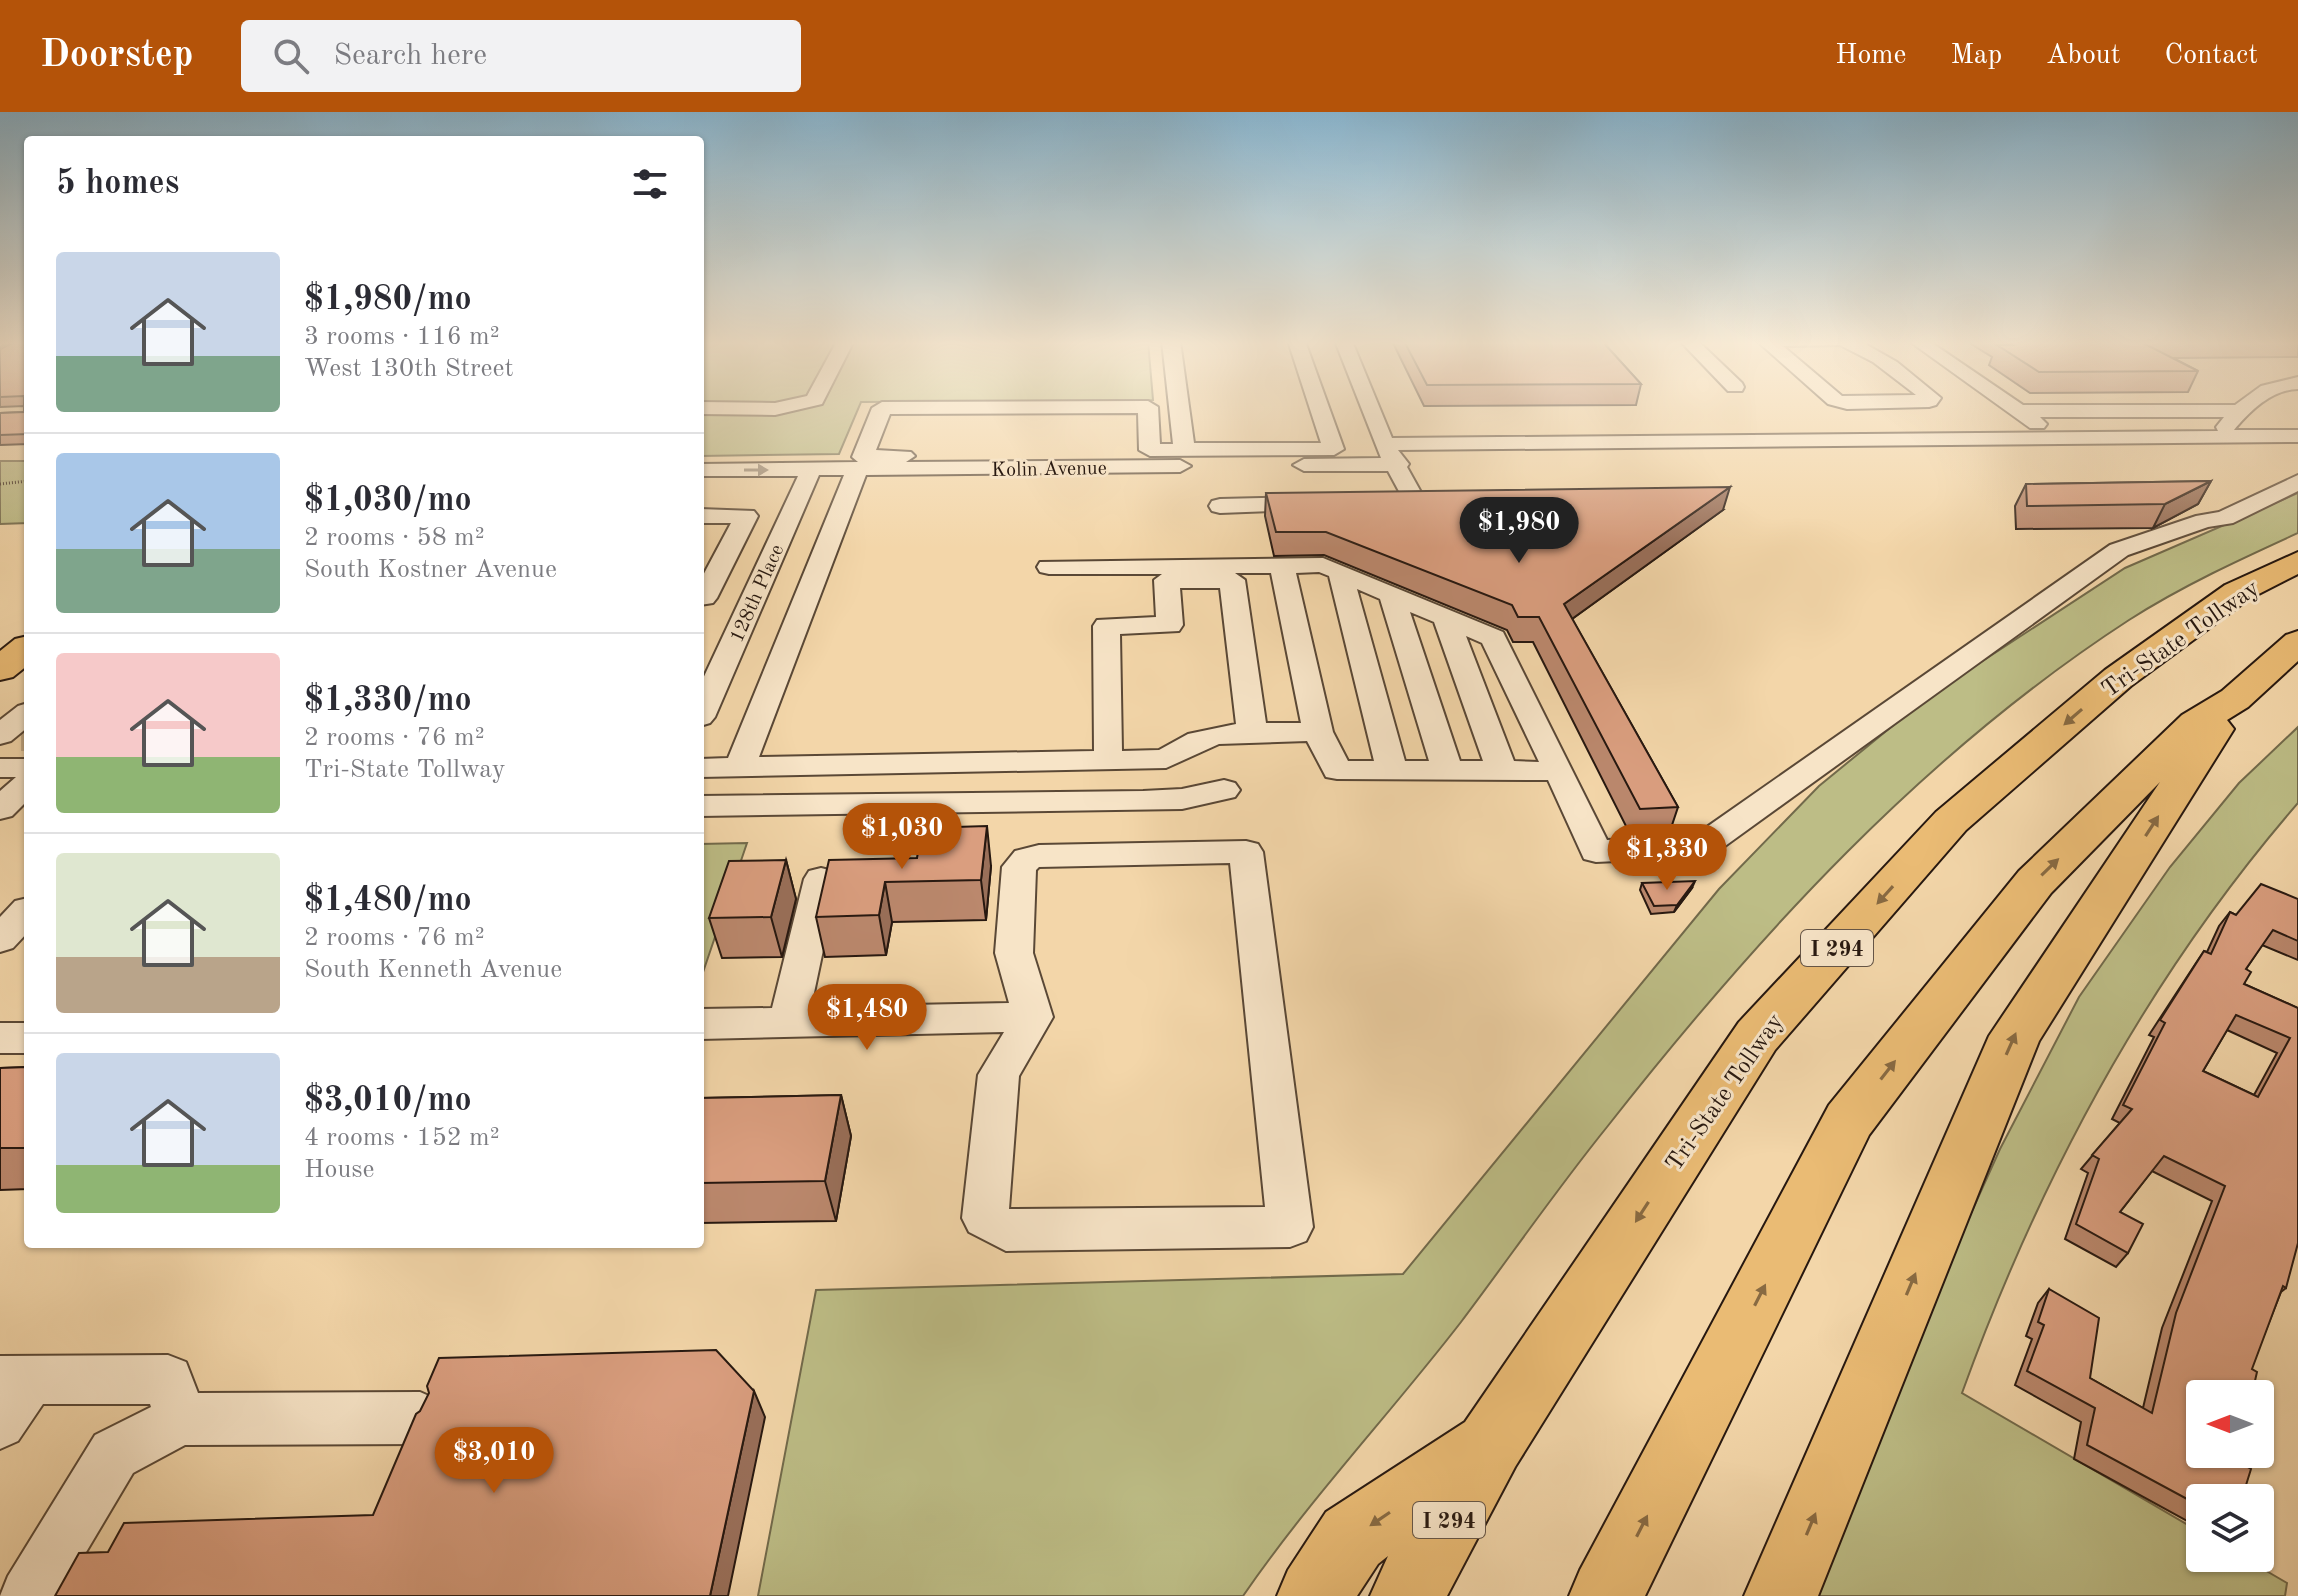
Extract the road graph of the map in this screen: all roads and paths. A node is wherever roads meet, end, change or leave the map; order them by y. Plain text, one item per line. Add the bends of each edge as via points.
1 (881, 410) edge
2 (1148, 410) edge
3 (1179, 410) edge
4 (1320, 410) edge
5 (1372, 410) edge
6 (2019, 411) joint
7 (2238, 411) joint
8 (2219, 436) junction
9 (2247, 436) junction
10 (2298, 436) edge
11 (2058, 438) junction
12 (1384, 444) junction
13 (1184, 450) junction
14 (904, 456) dead end
15 (1398, 464) junction
16 (857, 469) junction
17 (704, 470) edge
18 (811, 470) junction
19 (2298, 475) edge
20 (24, 481) edge
21 (2298, 482) edge
22 (0, 484) edge
23 (1386, 503) edge
24 (1341, 504) edge
25 (1220, 506) dead end
26 (704, 516) edge
27 (2298, 562) edge
28 (1282, 565) junction
29 (1049, 567) dead end
30 (1340, 572) junction
31 (1391, 594) junction
32 (704, 597) edge
33 (754, 597) junction
34 (704, 601) edge
35 (1445, 617) junction
36 (2298, 642) edge
37 (24, 650) edge
38 (0, 669) edge
39 (2235, 699) junction
40 (704, 701) edge
41 (1318, 732) junction
42 (1252, 733) junction
43 (1108, 749) dead end
44 (740, 767) junction
45 (0, 768) edge
46 (24, 768) edge
47 (704, 768) edge
48 (1392, 771) junction
49 (1448, 771) junction
50 (1502, 771) junction
51 (1559, 771) junction
52 (24, 787) edge
53 (1224, 790) dead end
54 (704, 806) edge
55 (0, 811) edge
56 (24, 813) edge
57 (821, 879) edge
58 (24, 914) edge
59 (0, 939) edge
60 (1033, 1017) junction
61 (788, 1022) junction
62 (704, 1024) edge
63 (14, 1380) edge
64 (420, 1418) edge
65 (181, 1419) junction
66 (0, 1423) edge
67 (1491, 1443) junction
68 (28, 1596) edge
69 (1314, 1596) edge
70 (1407, 1596) edge
71 (1606, 1596) edge
72 (1781, 1596) edge

1 - 14 street via 863,457
2 - 13 street via 1150,450
3 - 13 street
4 - 13 street via 1334,449
5 - 12 street
6 - 7 street
6 - 11 street
7 - 8 street
8 - 9 street
8 - 11 street
9 - 10 street
9 - 19 street
11 - 12 street
12 - 15 street
15 - 16 street, Kolin Avenue
15 - 23 street via 1424,502
16 - 18 street, Kolin Avenue
16 - 44 street
17 -> 18 street, Kolin Avenue
18 - 33 street, 128th Place
20 - 22 path
21 - 51 street via 2225,518 2119,550 1702,846 1596,851
24 - 25 street
26 - 32 street via 746,516
27 -> 67 main road, Tri-State Tollway / I 294 via 2237,592 2118,678 1951,821 1757,1036
28 - 29 street
28 - 30 street via 1323,565
28 - 41 street
30 - 31 street
30 - 48 street
31 - 35 street
31 - 49 street
33 - 34 street
33 - 40 street, 128th Place
35 - 50 street
35 - 51 street via 1493,638
36 - 39 main road
37 - 38 main road
71 -> 39 main road via 1848,1121 2035,882 2196,723
72 -> 39 main road via 2015,1036
41 - 42 street
41 - 48 street via 1337,770
42 - 43 street via 1232,580 1167,580 1170,625 1106,626
42 - 44 street via 1193,741 1166,759
44 - 47 street
45 - 46 street
48 - 49 street
49 - 50 street
50 - 51 street
52 - 55 street
53 - 54 street via 1143,801
55 - 56 street
57 - 61 street
58 - 59 street
60 - 60 street via 1014,953 1019,867 1027,859 1246,852 1290,1227 1006,1231 985,1218 999,1075
60 - 61 street
61 - 62 street
63 - 65 street via 168,1379
63 - 66 street
64 - 65 street
65 - 68 street via 114,1454
67 -> 69 main road via 1352,1538
67 - 70 main road, Tri-State Tollway / I 294

